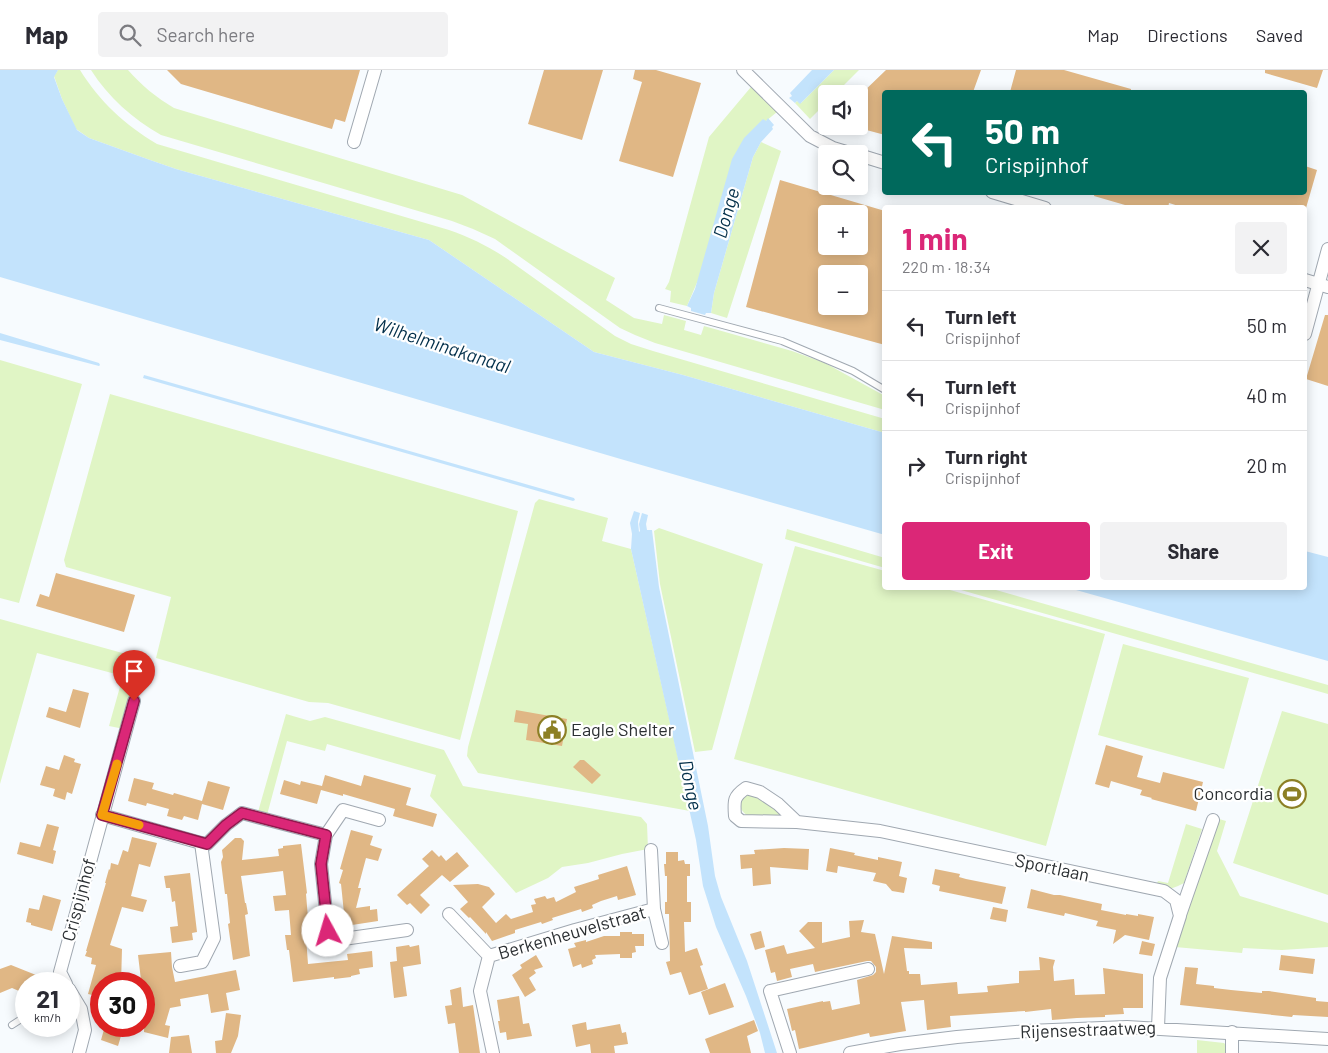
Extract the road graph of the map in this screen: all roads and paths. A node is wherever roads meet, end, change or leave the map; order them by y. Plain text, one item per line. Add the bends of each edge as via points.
1 (376, 70) edge
2 (743, 70) edge
3 (354, 142) dead end
4 (827, 145) edge
5 (868, 158) edge
6 (882, 162) edge
7 (1002, 195) edge
8 (1035, 205) edge
9 (1328, 249) edge
10 (1307, 281) edge
11 (1323, 285) edge
12 (659, 308) dead end
13 (1307, 329) edge
14 (882, 388) edge
15 (134, 701) dead end
16 (102, 815) junction
17 (379, 820) dead end
18 (1213, 820) dead end
19 (797, 822) junction
20 (326, 835) junction
21 (201, 843) junction
22 (651, 850) dead end
23 (654, 909) junction
24 (449, 914) dead end
25 (1180, 916) junction
26 (407, 930) dead end
27 (662, 943) dead end
28 (489, 956) junction
29 (180, 966) dead end
30 (868, 968) dead end
31 (60, 972) edge
32 (80, 1007) edge
33 (15, 1023) edge
34 (12, 1025) dead end
35 (1158, 1028) junction
36 (1232, 1032) junction
37 (1328, 1039) edge
38 (900, 1049) edge
39 (79, 1053) edge
40 (493, 1053) edge
41 (790, 1053) edge
42 (850, 1053) edge
43 (1232, 1053) edge

1 - 3 street
2 - 4 street via 810,136
5 - 6 street
7 - 8 street
9 - 11 street
10 - 11 street
11 - 13 street
12 - 14 lane via 782,341 853,371
15 - 16 street, Crispijnhof
16 - 21 street
16 - 31 street, Crispijnhof
17 - 20 street via 344,810
18 - 25 street
19 - 19 street, Sportlaan via 741,821 735,816 734,804 738,794 746,788 760,792
19 - 25 street, Sportlaan via 880,832 1164,891 1176,900
20 - 21 street via 242,813 207,844
20 - 26 street via 321,864 328,931 336,940
21 - 29 street via 214,938 202,962
22 - 23 street, Berkenheuvelstraat
23 - 27 street, Berkenheuvelstraat
23 - 28 street, Berkenheuvelstraat
24 - 28 street, Berkenheuvelstraat
25 - 35 street via 1160,978
28 - 40 street, Berkenheuvelstraat via 480,991
30 - 41 street via 770,991
32 - 39 street via 84,1030
33 - 34 lane
35 - 36 street, Rijensestraatweg
35 - 38 street, Rijensestraatweg via 1028,1031 957,1037
36 - 37 street, Rijensestraatweg
36 - 43 street
38 - 42 street, Rijensestraatweg

